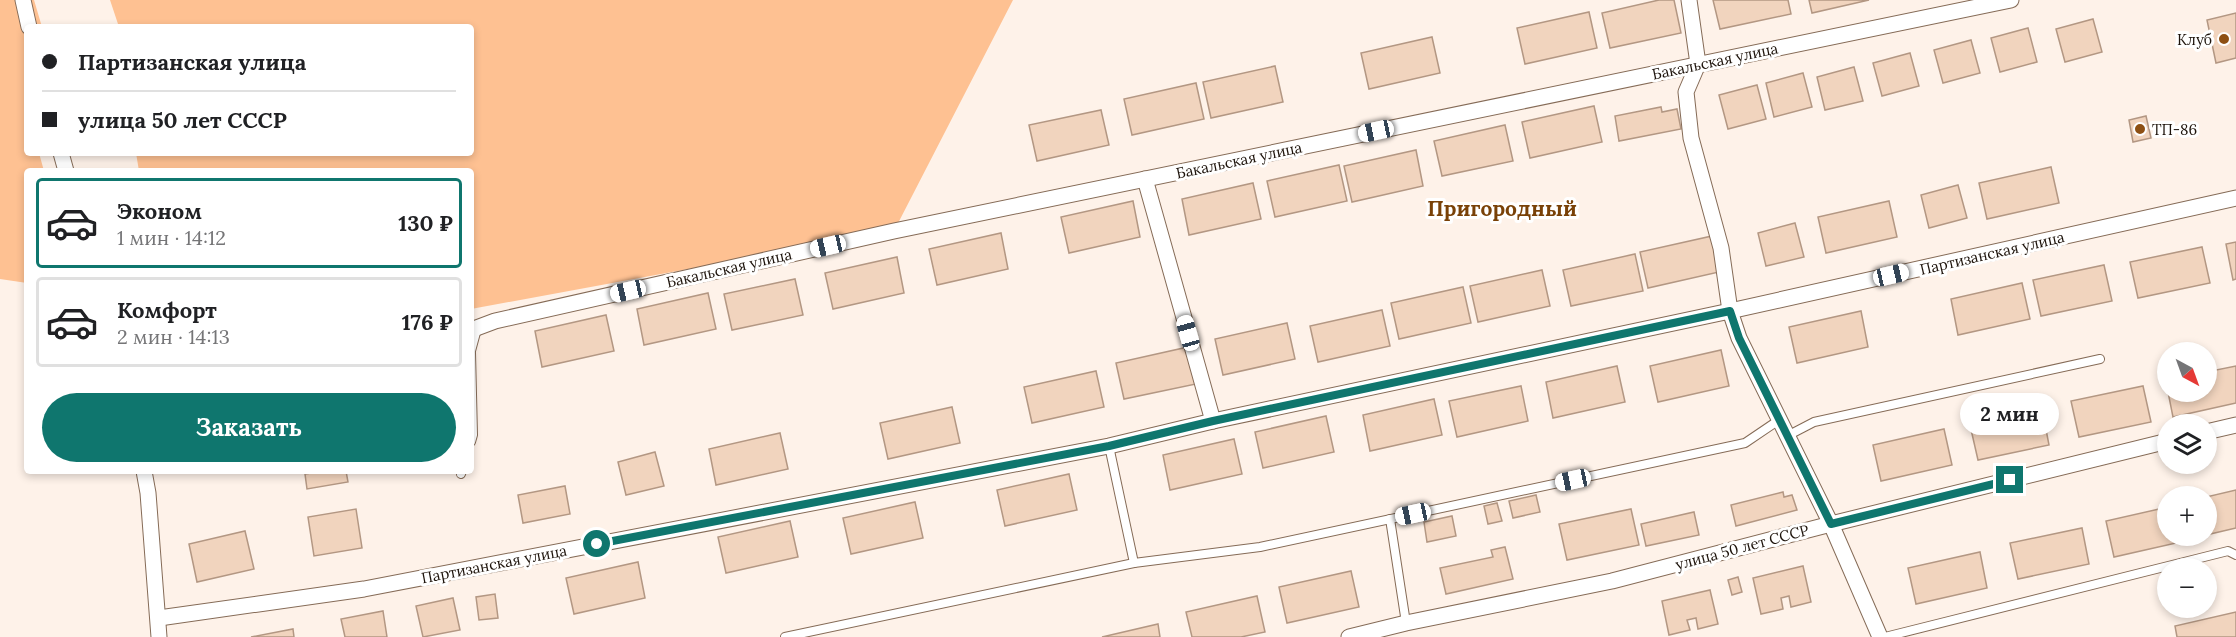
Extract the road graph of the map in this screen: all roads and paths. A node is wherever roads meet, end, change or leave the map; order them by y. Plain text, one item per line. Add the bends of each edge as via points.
1 (22, 0) edge
2 (1689, 0) edge
3 (2011, 0) edge
4 (28, 24) edge
5 (1698, 64) junction
6 (1145, 179) junction
7 (2236, 198) edge
8 (1730, 311) junction
9 (474, 329) edge
10 (2100, 359) dead end
11 (1779, 420) junction
12 (1213, 421) junction
13 (2236, 425) edge
14 (2217, 429) edge
15 (1789, 435) junction
16 (2157, 444) edge
17 (1109, 446) junction
18 (145, 474) edge
19 (1390, 519) junction
20 (1831, 524) junction
21 (2236, 555) edge
22 (1134, 563) junction
23 (159, 618) junction
24 (1406, 623) junction
25 (159, 637) edge
26 (785, 637) edge
27 (1349, 637) edge
28 (1880, 637) edge
29 (1886, 637) edge

1 - 4 street
2 - 5 street
3 - 5 street, Бакальская улица
5 - 6 street, Бакальская улица
5 - 8 street via 1686,92 1690,138 1720,248
6 - 9 street, Бакальская улица via 643,287
6 - 12 street
7 - 8 street, Партизанская улица
8 - 11 street
8 - 12 street, Партизанская улица
10 - 15 lane via 1814,422
11 - 15 street
11 - 19 lane via 1745,443
12 - 17 street, Партизанская улица
13 - 14 street
15 - 20 street
16 - 20 street, улица 50 лет СССР
17 - 22 lane
17 - 23 street, Партизанская улица via 364,589
18 - 23 street
19 - 22 lane via 1260,547
19 - 24 lane
20 - 24 street, улица 50 лет СССР via 1612,581
20 - 28 street
21 - 29 lane via 2228,551
22 - 26 lane
23 - 25 street
24 - 27 street, улица 50 лет СССР

